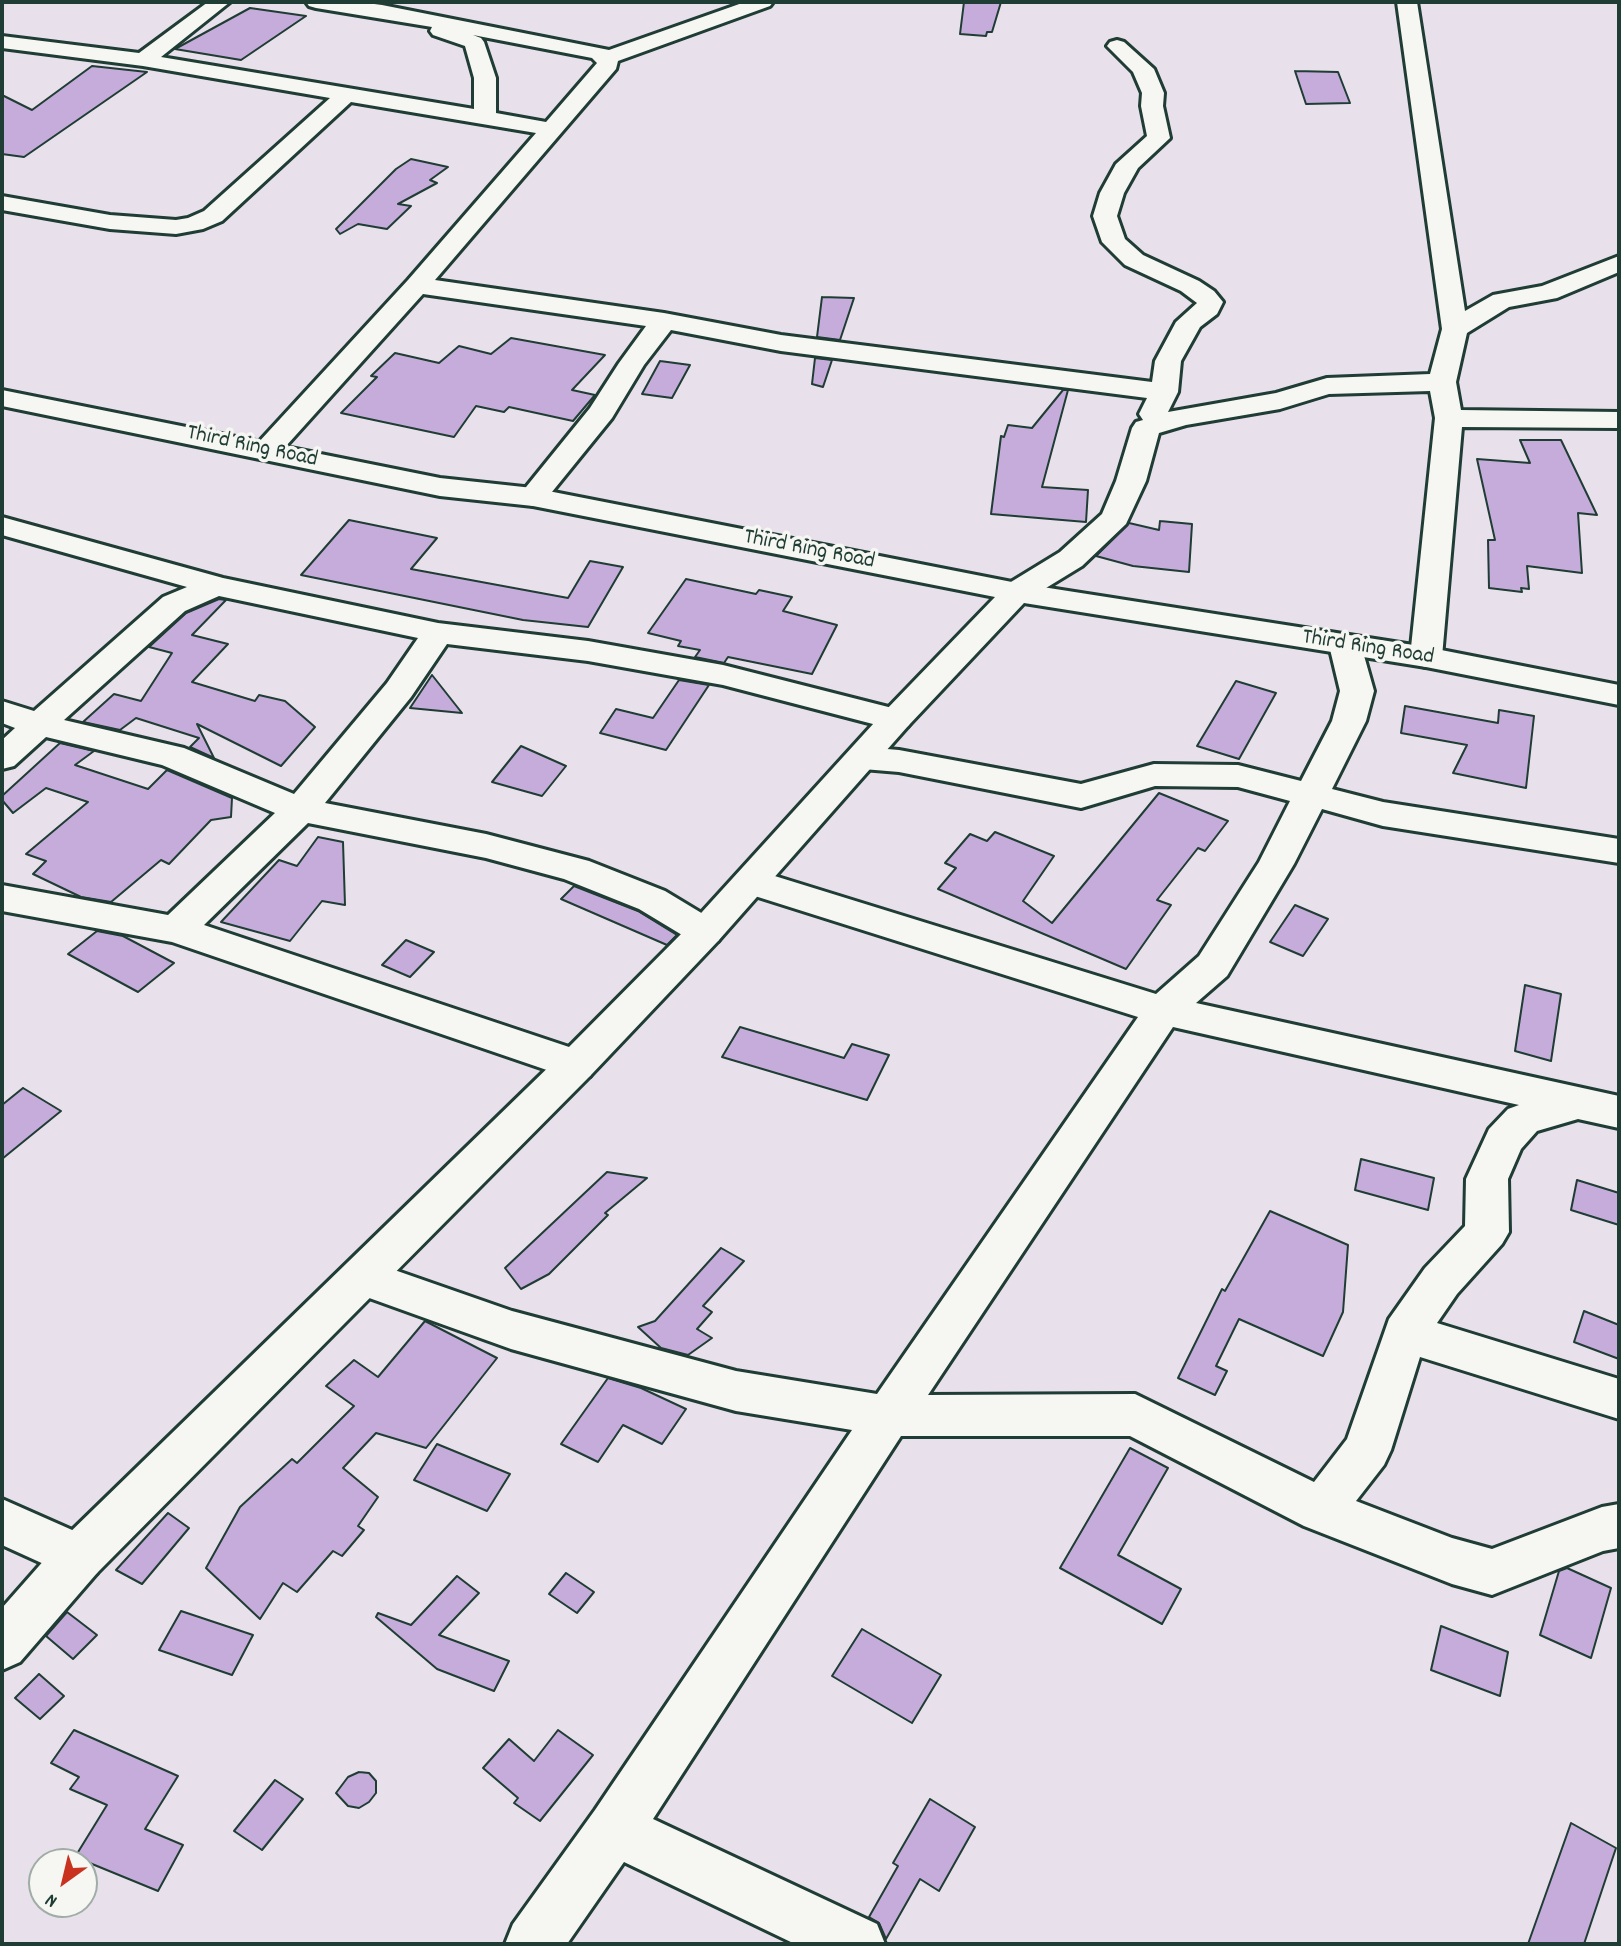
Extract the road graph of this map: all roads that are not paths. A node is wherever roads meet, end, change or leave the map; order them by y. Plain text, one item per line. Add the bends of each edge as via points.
1 (220, 2) edge
2 (316, 2) edge
3 (763, 2) edge
4 (1407, 2) edge
5 (382, 11) junction
6 (2, 42) edge
7 (1117, 47) dead end
8 (607, 58) junction
9 (143, 60) junction
10 (347, 93) junction
11 (485, 118) junction
12 (550, 129) junction
13 (2, 204) edge
14 (1619, 263) edge
15 (417, 285) junction
16 (1619, 285) edge
17 (1548, 293) junction
18 (664, 321) junction
19 (1455, 329) junction
20 (1442, 382) junction
21 (1164, 392) junction
22 (2, 397) edge
23 (1449, 418) junction
24 (1619, 420) edge
25 (1146, 428) junction
26 (267, 450) junction
27 (533, 497) junction
28 (2, 526) edge
29 (170, 571) junction
30 (216, 586) junction
31 (1017, 592) junction
32 (174, 604) junction
33 (438, 633) junction
34 (1345, 645) junction
35 (1426, 657) junction
36 (1619, 695) edge
37 (2, 712) edge
38 (896, 719) junction
39 (39, 725) junction
40 (2, 758) edge
41 (863, 758) junction
42 (1311, 793) junction
43 (300, 810) junction
44 (1619, 851) edge
45 (752, 883) junction
46 (2, 898) edge
47 (176, 930) junction
48 (705, 932) junction
49 (1163, 1010) junction
50 (576, 1065) junction
51 (1575, 1104) junction
52 (1619, 1112) edge
53 (363, 1277) junction
54 (1405, 1333) junction
55 (1619, 1399) edge
56 (888, 1416) junction
57 (1321, 1510) junction
58 (2, 1521) edge
59 (1619, 1526) edge
60 (79, 1557) junction
61 (2, 1645) edge
62 (614, 1829) junction
63 (533, 1944) edge
64 (858, 1944) edge

1 - 9 street
2 - 5 street
3 - 8 street
4 - 19 street
5 - 8 street
5 - 11 street via 474,42 485,78
6 - 9 street
7 - 21 street via 1143,69 1153,93 1158,138 1128,164 1112,193 1105,216 1114,242 1134,260 1190,286 1210,302 1208,309 1189,322 1168,361
8 - 12 street via 607,64
9 - 10 street
10 - 11 street
10 - 13 street via 213,216 194,224 110,222
11 - 12 street
12 - 15 street
14 - 17 street
15 - 18 street
15 - 26 street
16 - 17 street
17 - 19 street via 1502,300
18 - 21 street via 781,343
18 - 27 street via 602,412
19 - 20 street
20 - 23 street
20 - 25 street via 1327,386 1280,401 1182,417
21 - 25 street
22 - 26 street, Third Ring Road
23 - 24 street
23 - 35 street
25 - 31 street via 1115,518 1071,559
26 - 27 street, Third Ring Road via 440,487
27 - 31 street, Third Ring Road
28 - 29 street
29 - 30 street
29 - 32 street
30 - 32 street
30 - 33 street
31 - 34 street, Third Ring Road
31 - 38 street
32 - 39 street
33 - 38 street via 588,651 723,674
33 - 43 street via 399,690
34 - 35 street, Third Ring Road
34 - 42 street via 1357,691 1349,721
35 - 36 street, Third Ring Road
37 - 39 street
38 - 41 street
39 - 40 street
39 - 43 street via 172,756
41 - 42 street via 1081,796 1154,775 1238,776
41 - 45 street
42 - 44 street via 1383,814
42 - 49 street via 1276,864 1213,966
43 - 47 street
43 - 48 street via 486,846 576,870 652,900
45 - 48 street
45 - 49 street
46 - 47 street
47 - 50 street
48 - 50 street
49 - 51 street
49 - 56 street
50 - 53 street
51 - 52 street
51 - 54 street via 1523,1120 1504,1140 1487,1179 1488,1232 1441,1281
53 - 56 street via 511,1330 736,1391
53 - 60 street
54 - 55 street
54 - 57 street via 1367,1450
56 - 57 street via 1135,1415
56 - 62 street
57 - 59 street via 1492,1572
58 - 60 street
60 - 61 street
62 - 63 street
62 - 64 street

